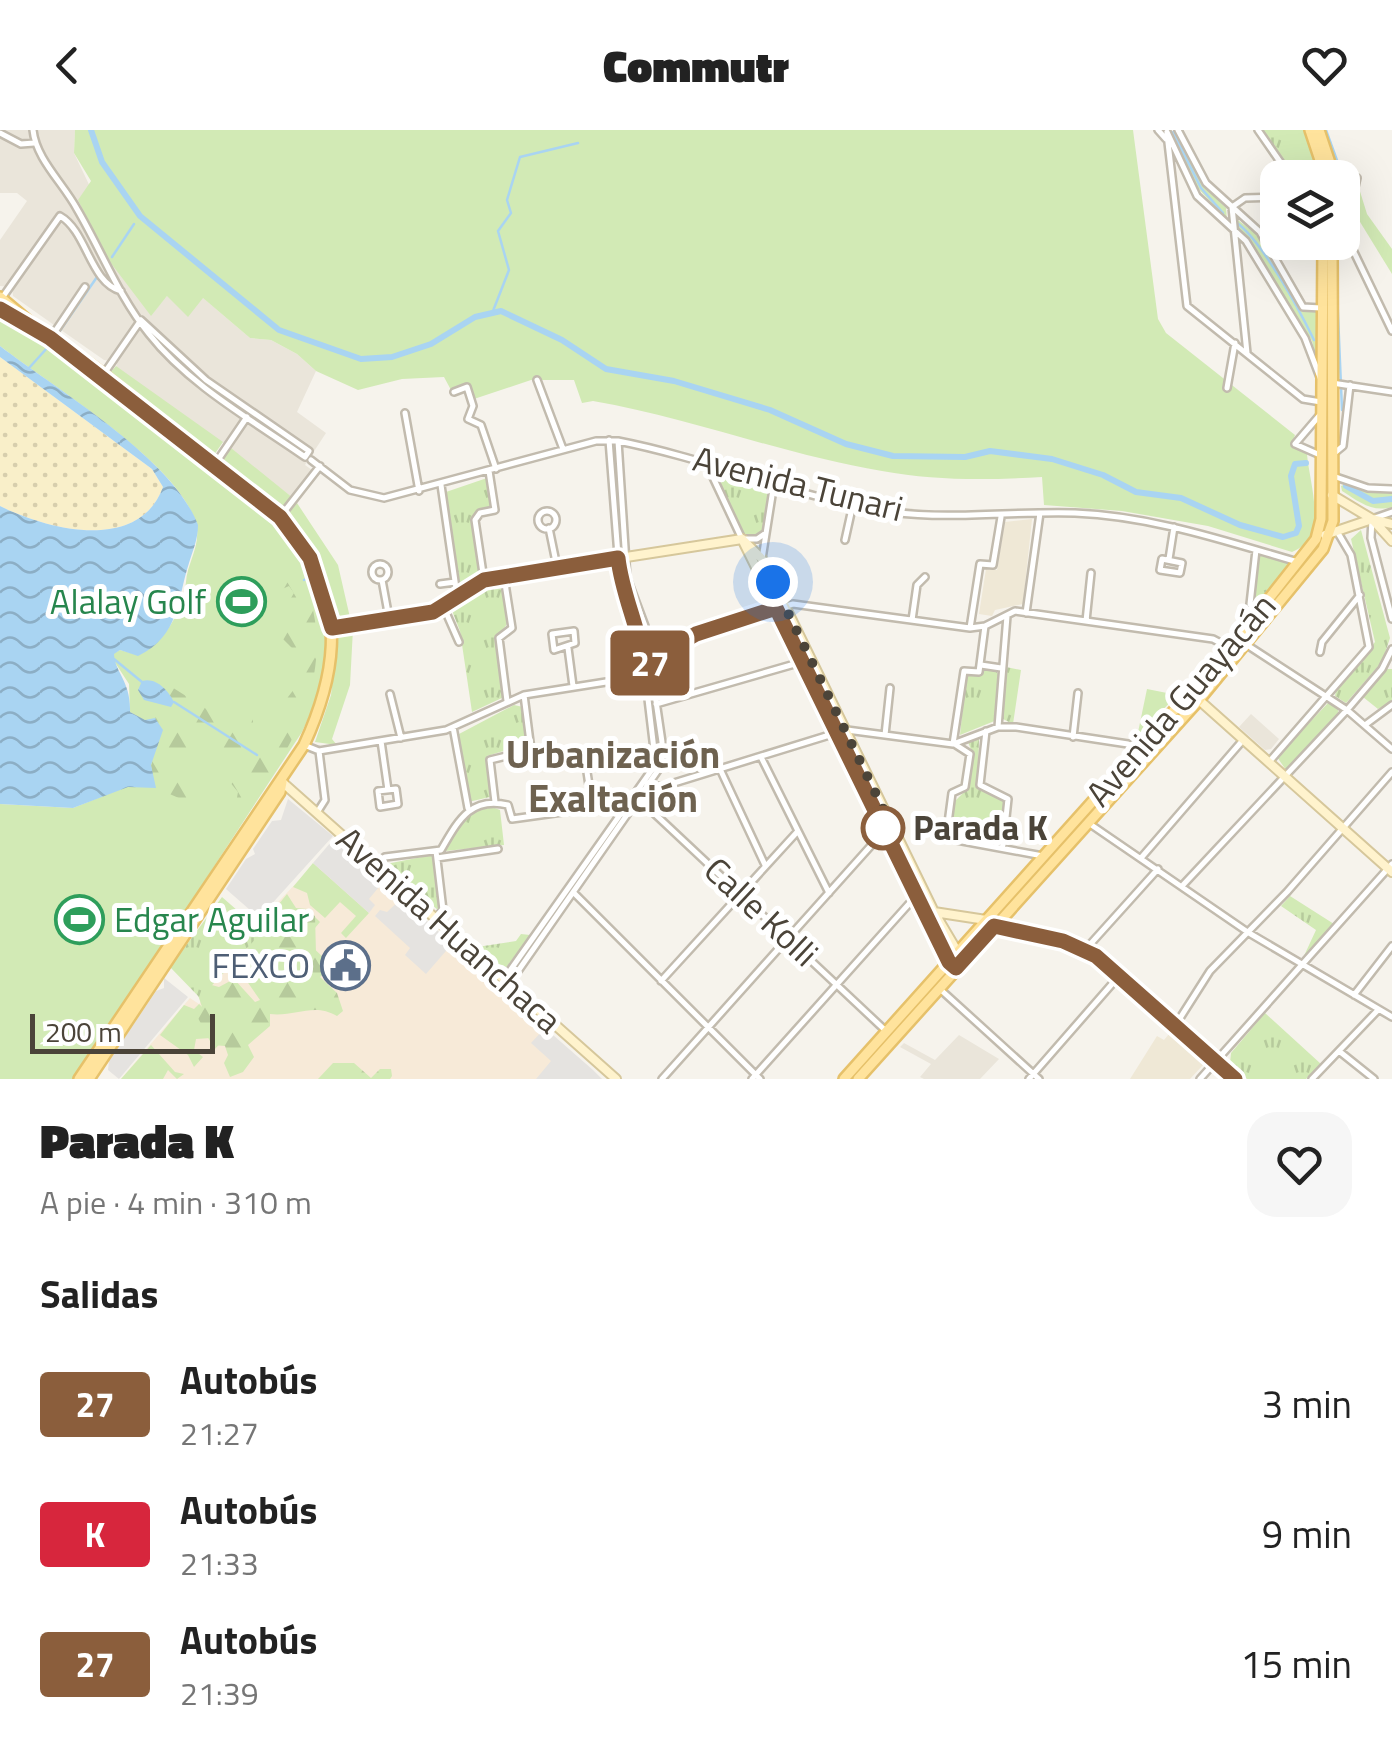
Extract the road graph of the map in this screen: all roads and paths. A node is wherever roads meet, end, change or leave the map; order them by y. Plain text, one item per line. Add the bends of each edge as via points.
1 (33, 130) edge
2 (1158, 130) edge
3 (1178, 130) edge
4 (1258, 130) edge
5 (1310, 130) edge
6 (1319, 130) edge
7 (0, 134) edge
8 (1167, 134) edge
9 (34, 143) junction
10 (1278, 160) edge
11 (1320, 160) edge
12 (1329, 160) edge
13 (1260, 198) edge
14 (1232, 207) junction
15 (1231, 228) junction
16 (1333, 260) edge
17 (1358, 260) edge
18 (85, 287) dead end
19 (121, 291) junction
20 (0, 301) edge
21 (1331, 307) junction
22 (141, 320) junction
23 (1392, 331) edge
24 (50, 338) junction
25 (1235, 343) junction
26 (1247, 353) junction
27 (102, 377) junction
28 (537, 380) dead end
29 (1327, 382) junction
30 (1350, 385) junction
31 (1227, 388) dead end
32 (454, 392) dead end
33 (1392, 392) edge
34 (1321, 402) junction
35 (405, 413) dead end
36 (249, 414) junction
37 (1321, 414) junction
38 (609, 440) junction
39 (618, 441) junction
40 (563, 449) junction
41 (1326, 455) junction
42 (311, 460) dead end
43 (215, 464) junction
44 (710, 464) junction
45 (320, 466) junction
46 (493, 470) junction
47 (1326, 477) junction
48 (774, 483) junction
49 (441, 485) junction
50 (1392, 489) edge
51 (420, 491) junction
52 (1332, 495) junction
53 (853, 504) junction
54 (1392, 512) edge
55 (1040, 513) junction
56 (280, 517) junction
57 (1002, 517) junction
58 (1372, 518) junction
59 (1392, 524) edge
60 (550, 528) dead end
61 (1174, 528) junction
62 (766, 533) junction
63 (1318, 533) junction
64 (1334, 535) junction
65 (742, 539) junction
66 (845, 540) dead end
67 (1392, 541) edge
68 (1256, 550) junction
69 (621, 557) junction
70 (762, 559) junction
71 (1168, 560) junction
72 (1300, 562) junction
73 (556, 567) junction
74 (1091, 572) dead end
75 (504, 576) junction
76 (925, 576) dead end
77 (382, 580) dead end
78 (484, 580) junction
79 (455, 582) junction
80 (440, 584) dead end
81 (1360, 595) junction
82 (458, 598) junction
83 (780, 607) junction
84 (444, 608) junction
85 (1026, 612) junction
86 (1007, 614) junction
87 (1258, 614) junction
88 (388, 618) junction
89 (1392, 619) edge
90 (912, 620) junction
91 (1086, 621) junction
92 (985, 626) junction
93 (332, 628) junction
94 (970, 628) junction
95 (459, 642) dead end
96 (1247, 645) junction
97 (568, 648) junction
98 (1230, 648) junction
99 (1392, 649) edge
100 (1320, 652) dead end
101 (806, 661) junction
102 (646, 664) junction
103 (981, 665) junction
104 (1001, 668) junction
105 (648, 675) junction
106 (573, 686) junction
107 (890, 688) dead end
108 (1078, 693) dead end
109 (390, 694) dead end
110 (524, 695) junction
111 (1326, 696) junction
112 (1199, 700) junction
113 (507, 702) junction
114 (652, 704) junction
115 (1392, 704) edge
116 (1348, 710) junction
117 (1365, 725) junction
118 (454, 727) junction
119 (998, 727) junction
120 (986, 731) junction
121 (841, 732) junction
122 (885, 736) junction
123 (1072, 736) junction
124 (401, 738) junction
125 (1243, 740) junction
126 (381, 741) junction
127 (953, 744) junction
128 (304, 746) junction
129 (1392, 749) edge
130 (1145, 750) junction
131 (319, 751) junction
132 (761, 757) junction
133 (585, 759) dead end
134 (1269, 762) junction
135 (720, 769) junction
136 (1392, 772) edge
137 (1287, 778) junction
138 (282, 782) junction
139 (648, 782) junction
140 (388, 790) junction
141 (637, 797) junction
142 (495, 802) junction
143 (592, 806) junction
144 (631, 806) junction
145 (468, 808) junction
146 (318, 812) junction
147 (1088, 822) junction
148 (1342, 827) junction
149 (888, 829) junction
150 (798, 830) junction
151 (1003, 845) junction
152 (498, 849) dead end
153 (436, 854) junction
154 (1043, 856) junction
155 (1142, 858) junction
156 (376, 864) junction
157 (765, 865) junction
158 (1391, 868) edge
159 (1158, 869) junction
160 (1182, 885) junction
161 (570, 890) junction
162 (740, 892) junction
163 (829, 893) junction
164 (916, 896) junction
165 (934, 912) junction
166 (436, 918) junction
167 (991, 923) junction
168 (1249, 933) junction
169 (789, 938) junction
170 (1392, 946) edge
171 (1084, 950) junction
172 (956, 962) junction
173 (1303, 964) junction
174 (1119, 976) junction
175 (506, 981) junction
176 (661, 981) junction
177 (836, 983) junction
178 (939, 988) junction
179 (1354, 995) junction
180 (1378, 1010) junction
181 (1392, 1017) edge
182 (1175, 1026) junction
183 (708, 1028) junction
184 (887, 1032) junction
185 (1339, 1051) junction
186 (1216, 1062) junction
187 (90, 1072) edge
188 (1034, 1077) edge
189 (756, 1078) edge
190 (79, 1079) edge
191 (105, 1079) edge
192 (616, 1079) edge
193 (662, 1079) edge
194 (844, 1079) edge
195 (858, 1079) edge
196 (1200, 1079) edge
197 (1235, 1079) edge
198 (1312, 1079) edge
199 (1374, 1079) edge

1 - 9 street
2 - 8 street
3 - 14 street via 1206,183
4 - 10 street
5 - 11 main road
6 - 12 main road
7 - 9 street
8 - 15 street via 1197,196
8 - 25 street via 1186,306
9 - 19 street
13 - 14 street
14 - 15 street
14 - 21 street via 1260,232 1303,307
15 - 26 street
15 - 29 street via 1246,241
16 - 21 main road, Avenida Guayacán
17 - 23 street
18 - 24 street
19 - 20 street via 102,278 60,216
19 - 22 street
20 - 24 main road
21 - 29 main road, Avenida Guayacán
22 - 27 street
22 - 36 street
24 - 27 main road
25 - 26 street
25 - 31 street
26 - 34 street via 1303,399
27 - 43 main road
28 - 40 street
29 - 30 street
29 - 34 main road, Avenida Guayacán
29 - 41 main road, Avenida Guayacán
30 - 33 street
30 - 41 street via 1343,446
32 - 46 street via 467,387 473,406 468,419 481,424
34 - 37 main road, Avenida Guayacán
35 - 51 street
36 - 36 street via 305,457 309,451
36 - 43 street
37 - 41 main road, Avenida Guayacán
37 - 41 street via 1295,444
38 - 39 street, Avenida Tunari
38 - 40 street, Avenida Tunari
38 - 69 street
39 - 44 street, Avenida Tunari
39 - 69 street
40 - 46 street, Avenida Tunari
41 - 47 main road, Avenida Guayacán
42 - 45 street, Avenida Tunari
43 - 56 main road
44 - 48 street, Avenida Tunari
44 - 65 street
45 - 51 street, Avenida Tunari via 371,498
45 - 56 street
46 - 49 street, Avenida Tunari
46 - 78 street via 494,510 475,520
47 - 50 street
47 - 52 main road, Avenida Guayacán
47 - 63 main road, Avenida Guayacán
48 - 53 street, Avenida Tunari
48 - 62 street
49 - 51 street, Avenida Tunari
49 - 79 street
52 - 58 main road
52 - 64 main road, Avenida Guayacán
53 - 57 street, Avenida Tunari
53 - 66 street
54 - 58 street
55 - 57 street, Avenida Tunari
55 - 61 street, Avenida Tunari
55 - 85 street
56 - 93 main road via 310,558
57 - 94 street via 993,565 980,564
58 - 59 main road
58 - 64 main road
58 - 67 main road
58 - 89 street
60 - 73 street
61 - 68 street, Avenida Tunari
61 - 71 street
62 - 65 street
62 - 70 street
63 - 64 main road
63 - 72 main road, Avenida Guayacán
64 - 81 street via 1348,546
64 - 96 main road, Avenida Guayacán
65 - 69 main road
65 - 70 main road
65 - 83 main road
68 - 72 street, Avenida Tunari
68 - 87 street via 1250,604
69 - 73 main road
69 - 102 street via 645,626
70 - 83 main road
71 - 71 street via 1162,559 1160,570 1180,573 1182,562
72 - 87 main road, Avenida Guayacán
73 - 75 main road
74 - 91 street
75 - 78 main road
75 - 113 street via 512,628 499,638
76 - 90 street
77 - 88 street
78 - 82 main road
79 - 80 street
79 - 82 street
81 - 100 street
81 - 111 street via 1369,647
82 - 84 main road
83 - 90 street
83 - 101 main road
83 - 102 street via 696,634
84 - 88 main road
84 - 95 street
85 - 86 street
85 - 91 street
86 - 92 street
86 - 104 street
87 - 98 main road, Avenida Guayacán
88 - 93 main road
90 - 94 street
91 - 98 street via 1214,638
92 - 94 street
92 - 103 street
93 - 128 main road via 325,693
96 - 111 street
96 - 112 main road, Avenida Guayacán
97 - 97 street via 576,643 574,631 552,634 554,650
97 - 106 street
98 - 130 main road, Avenida Guayacán
99 - 116 street
101 - 114 street
101 - 121 main road
102 - 105 street
103 - 104 street
103 - 127 street via 979,672 964,672
104 - 119 street
105 - 106 street
105 - 114 street
106 - 110 street
107 - 122 street
108 - 123 street
109 - 124 street
110 - 113 street
110 - 142 street via 531,750 490,760
111 - 116 street
111 - 134 street
112 - 125 main road
112 - 130 main road, Avenida Guayacán
113 - 118 street
114 - 139 street via 656,758
115 - 117 street
116 - 117 street
116 - 137 street
117 - 129 street
118 - 124 street
118 - 145 street
119 - 120 street
119 - 123 street
120 - 127 street
120 - 151 street via 980,782 1008,799
121 - 122 street
121 - 132 street
121 - 149 main road
122 - 127 street
123 - 130 street
124 - 126 street
125 - 134 main road
125 - 155 street
126 - 131 street
126 - 140 street
127 - 151 street via 970,754 965,787 952,793 946,838
128 - 131 street
128 - 138 main road
130 - 147 main road, Avenida Guayacán
130 - 154 main road, Avenida Guayacán
131 - 146 street via 325,800
132 - 135 street
132 - 150 street
133 - 143 street
134 - 137 main road
135 - 139 street via 661,787
135 - 157 street
136 - 148 street
137 - 148 main road
137 - 160 street
138 - 146 main road, Avenida Huanchaca
138 - 187 main road
139 - 141 street
140 - 140 street via 378,792 380,807 398,804 396,789
141 - 144 street
141 - 162 street, Calle Kolli
142 - 143 street via 508,804 512,819
142 - 145 street
143 - 144 street
144 - 161 street
145 - 153 street
146 - 156 main road, Avenida Huanchaca
147 - 155 street
147 - 167 main road, Avenida Guayacán
148 - 158 main road
148 - 168 street
149 - 163 street
149 - 164 main road
149 - 165 main road
150 - 157 street
150 - 163 street
151 - 154 street
152 - 153 street
153 - 156 street via 385,857
153 - 166 street via 443,910
154 - 167 main road, Avenida Guayacán
155 - 159 street
156 - 166 main road, Avenida Huanchaca
157 - 162 street
158 - 173 street
159 - 160 street
159 - 171 street
160 - 168 street
161 - 175 street
161 - 176 street
162 - 169 street, Calle Kolli
162 - 176 street
163 - 169 street
164 - 172 main road
164 - 177 street
165 - 167 main road
165 - 172 main road
166 - 175 main road, Avenida Huanchaca
167 - 171 main road
167 - 172 main road, Avenida Guayacán
168 - 173 street
168 - 182 street via 1210,970
169 - 177 street, Calle Kolli
169 - 183 street
170 - 179 street
171 - 174 main road
172 - 178 main road, Avenida Guayacán
172 - 184 main road, Avenida Guayacán
173 - 179 street
173 - 186 street
174 - 182 main road
174 - 188 street
175 - 192 main road, Avenida Huanchaca
176 - 183 street
177 - 184 street, Calle Kolli
177 - 189 street
178 - 188 street
178 - 195 main road, Avenida Guayacán
179 - 180 street
180 - 181 street
180 - 185 street
182 - 186 main road
183 - 189 street
183 - 193 street
184 - 194 main road, Avenida Guayacán
185 - 198 street
185 - 199 street
186 - 196 street
186 - 197 main road
187 - 190 main road
187 - 191 main road

